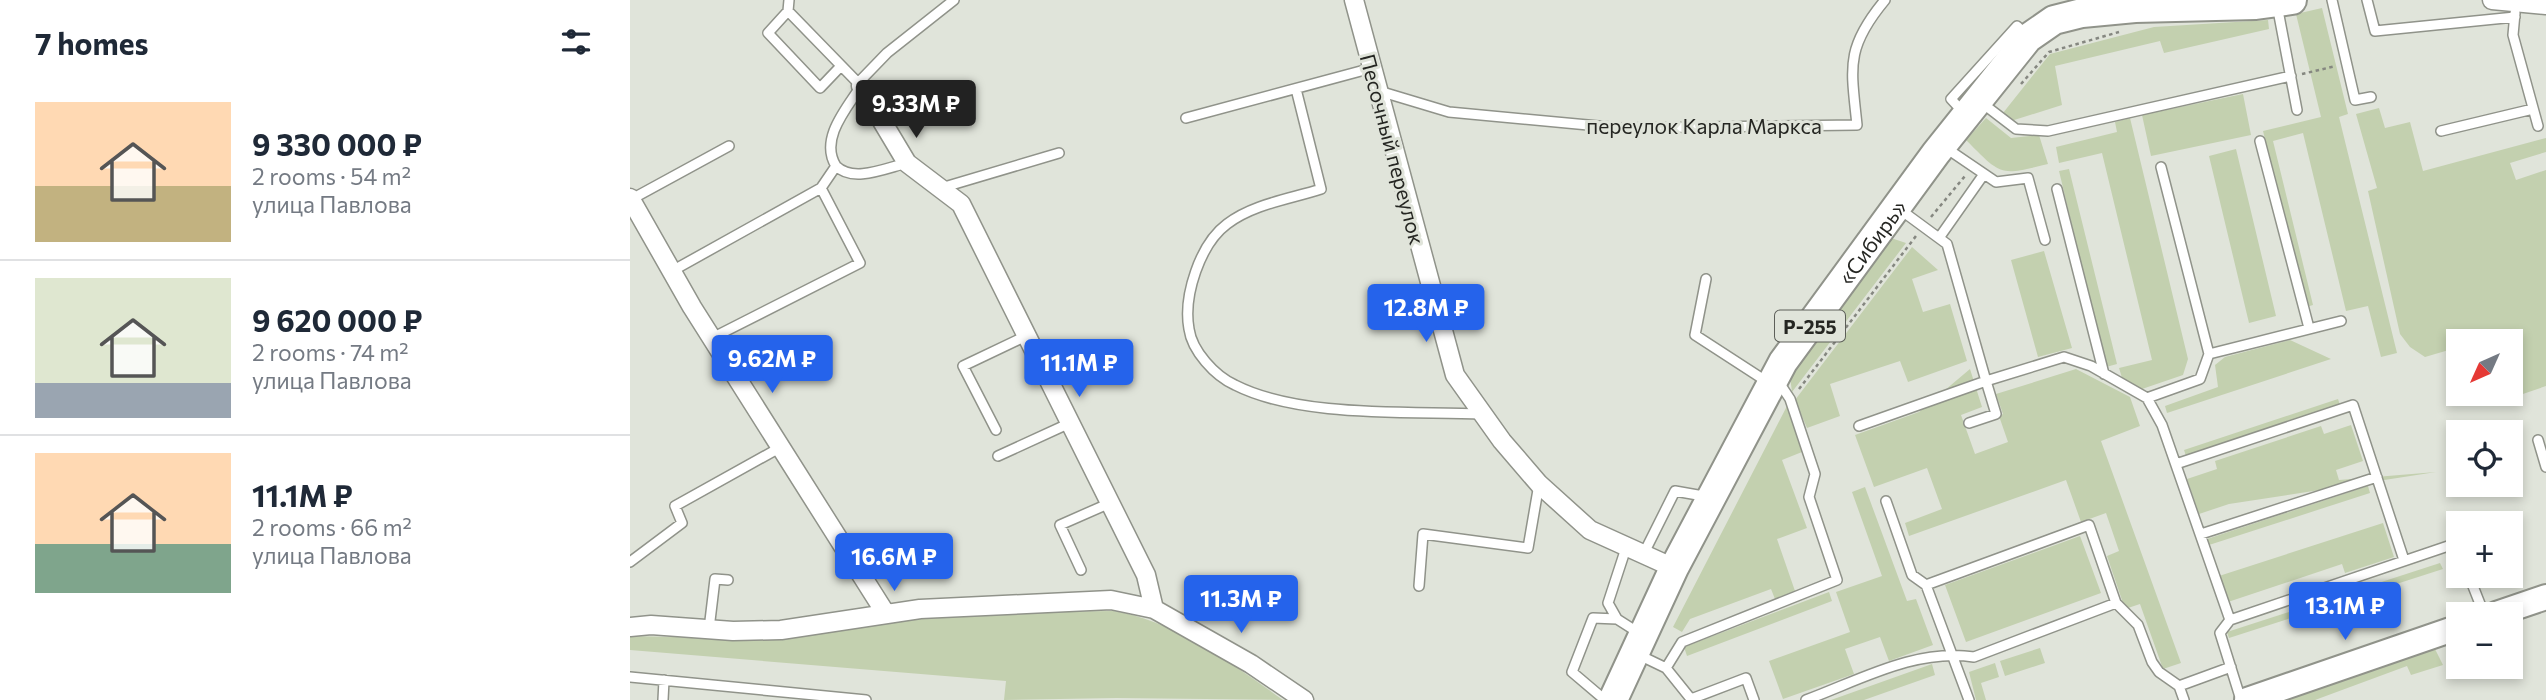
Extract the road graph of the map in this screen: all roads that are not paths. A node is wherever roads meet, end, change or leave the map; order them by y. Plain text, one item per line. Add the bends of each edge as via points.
1 (789, 0) edge
2 (954, 0) edge
3 (1353, 0) edge
4 (1885, 0) edge
5 (2332, 0) edge
6 (2367, 0) edge
7 (2492, 0) edge
8 (2284, 1) edge
9 (2191, 3) edge
10 (2077, 4) edge
11 (2546, 5) edge
12 (2516, 7) edge
13 (788, 11) junction
14 (841, 66) junction
15 (1372, 68) junction
16 (2291, 76) junction
17 (859, 85) junction
18 (1296, 89) junction
19 (1378, 90) junction
20 (2371, 97) dead end
21 (1972, 107) junction
22 (2533, 109) junction
23 (2297, 110) dead end
24 (1186, 118) dead end
25 (2538, 126) dead end
26 (2441, 131) dead end
27 (2260, 141) dead end
28 (729, 145) dead end
29 (1942, 145) junction
30 (1059, 153) dead end
31 (907, 163) junction
32 (836, 166) junction
33 (2161, 167) dead end
34 (1984, 174) junction
35 (821, 188) junction
36 (940, 188) junction
37 (2057, 189) dead end
38 (630, 199) edge
39 (1898, 208) junction
40 (1939, 238) junction
41 (2045, 240) dead end
42 (672, 271) junction
43 (1706, 279) dead end
44 (2341, 321) dead end
45 (2309, 328) junction
46 (1026, 335) junction
47 (712, 338) junction
48 (2209, 354) junction
49 (2104, 374) junction
50 (1773, 380) junction
51 (1986, 381) junction
52 (2147, 398) junction
53 (1482, 414) junction
54 (1070, 423) junction
55 (1969, 423) dead end
56 (1859, 426) dead end
57 (996, 430) dead end
58 (2538, 440) dead end
59 (781, 447) junction
60 (998, 456) dead end
61 (2176, 464) junction
62 (2546, 467) edge
63 (2377, 477) junction
64 (1539, 484) junction
65 (1710, 497) junction
66 (1886, 501) dead end
67 (1110, 503) junction
68 (2201, 534) junction
69 (1628, 545) junction
70 (2446, 546) edge
71 (1644, 553) junction
72 (2404, 560) junction
73 (630, 562) edge
74 (1674, 568) junction
75 (1081, 570) dead end
76 (728, 580) dead end
77 (1419, 586) dead end
78 (1926, 586) junction
79 (2546, 597) edge
80 (2116, 603) junction
81 (2523, 605) edge
82 (1154, 609) junction
83 (886, 614) junction
84 (1617, 620) junction
85 (2230, 620) junction
86 (630, 627) edge
87 (709, 629) junction
88 (2446, 631) edge
89 (1639, 644) junction
90 (1951, 653) junction
91 (2231, 667) junction
92 (1665, 668) junction
93 (630, 677) edge
94 (664, 680) junction
95 (2179, 686) junction
96 (663, 700) edge
97 (866, 700) edge
98 (1304, 700) edge
99 (1605, 700) edge
100 (1613, 700) edge
101 (1754, 700) edge
102 (1806, 700) edge
103 (1969, 700) edge
104 (2183, 700) edge
105 (2241, 700) edge
106 (2247, 700) edge

1 - 13 lane
2 - 17 lane via 887,53
3 - 15 street, Песочный переулок
4 - 19 lane, переулок Карла Маркса via 1866,24 1851,63 1857,125 1620,128 1450,112
5 - 20 lane via 2355,100
6 - 12 lane via 2375,31
7 - 12 street
8 - 9 highway, «Сибирь» / Р-255
8 - 16 lane
9 - 10 highway, «Сибирь» / Р-255
10 - 21 highway, «Сибирь» / Р-255 via 2028,38
11 - 12 street
12 - 22 lane via 2513,35
13 - 14 lane
13 - 14 lane via 768,33 820,88
14 - 17 lane
15 - 18 lane
15 - 19 street, Песочный переулок
16 - 21 lane via 2048,131 2016,129
16 - 23 lane
17 - 31 street
17 - 32 lane via 833,134 830,150
18 - 24 lane
18 - 53 lane via 1321,189 1249,211 1212,237 1194,280 1188,317 1189,332 1200,355 1235,385 1271,398 1320,407
19 - 53 street, Песочный переулок via 1455,375
21 - 29 highway, «Сибирь» / Р-255
22 - 25 lane
22 - 26 lane
27 - 45 lane
28 - 38 lane
29 - 34 lane
29 - 39 highway, «Сибирь» / Р-255
30 - 36 lane
31 - 32 lane via 862,174
31 - 36 street
32 - 35 lane
33 - 48 lane
34 - 40 lane
34 - 41 lane via 1996,182 2028,178
35 - 42 lane
35 - 47 lane via 860,263
36 - 46 street via 961,204
37 - 49 lane
38 - 42 street
39 - 40 lane
39 - 50 highway, «Сибирь» / Р-255
40 - 51 lane via 1947,244
42 - 47 street
43 - 50 lane via 1695,335
44 - 45 lane
45 - 48 lane
46 - 54 street
46 - 57 lane via 963,366
47 - 59 street
48 - 52 lane via 2200,379
49 - 51 lane via 2064,357
49 - 52 lane
50 - 65 highway, «Сибирь» / Р-255
50 - 92 lane via 1790,399 1815,474 1809,497 1837,580 1682,642
51 - 55 lane via 1996,414
51 - 56 lane
52 - 61 lane
53 - 64 street, Песочный переулок
54 - 60 lane
54 - 67 street
58 - 62 lane
59 - 73 lane via 675,506 681,523
59 - 83 street
61 - 63 lane via 2353,405
61 - 68 lane
63 - 68 lane
63 - 72 lane
64 - 69 street, Песочный переулок via 1590,530
64 - 77 lane via 1528,548 1423,534
65 - 71 lane via 1675,491
65 - 74 highway, «Сибирь» / Р-255
66 - 78 lane via 1912,575
67 - 75 lane via 1060,525
67 - 82 street via 1146,575
68 - 85 lane
69 - 71 street, Песочный переулок
69 - 84 lane via 1608,603
70 - 72 lane
71 - 74 street, Песочный переулок
72 - 85 lane
74 - 89 highway, «Сибирь» / Р-255
76 - 87 lane via 715,579
78 - 80 lane via 2089,525
78 - 90 lane
79 - 81 main road
80 - 90 lane via 1974,657
80 - 95 lane via 2138,625 2159,672
82 - 83 street via 1111,600
82 - 98 street
83 - 87 street via 781,630
84 - 89 lane
84 - 99 lane via 1593,618 1572,672
85 - 91 lane via 2220,632
86 - 87 street
88 - 106 main road
89 - 92 lane
89 - 100 highway, «Сибирь» / Р-255
90 - 102 lane via 1926,656
90 - 103 lane
91 - 95 lane
91 - 105 lane
92 - 101 lane via 1691,699 1746,678
93 - 94 lane
94 - 96 lane
94 - 97 lane
95 - 104 lane

